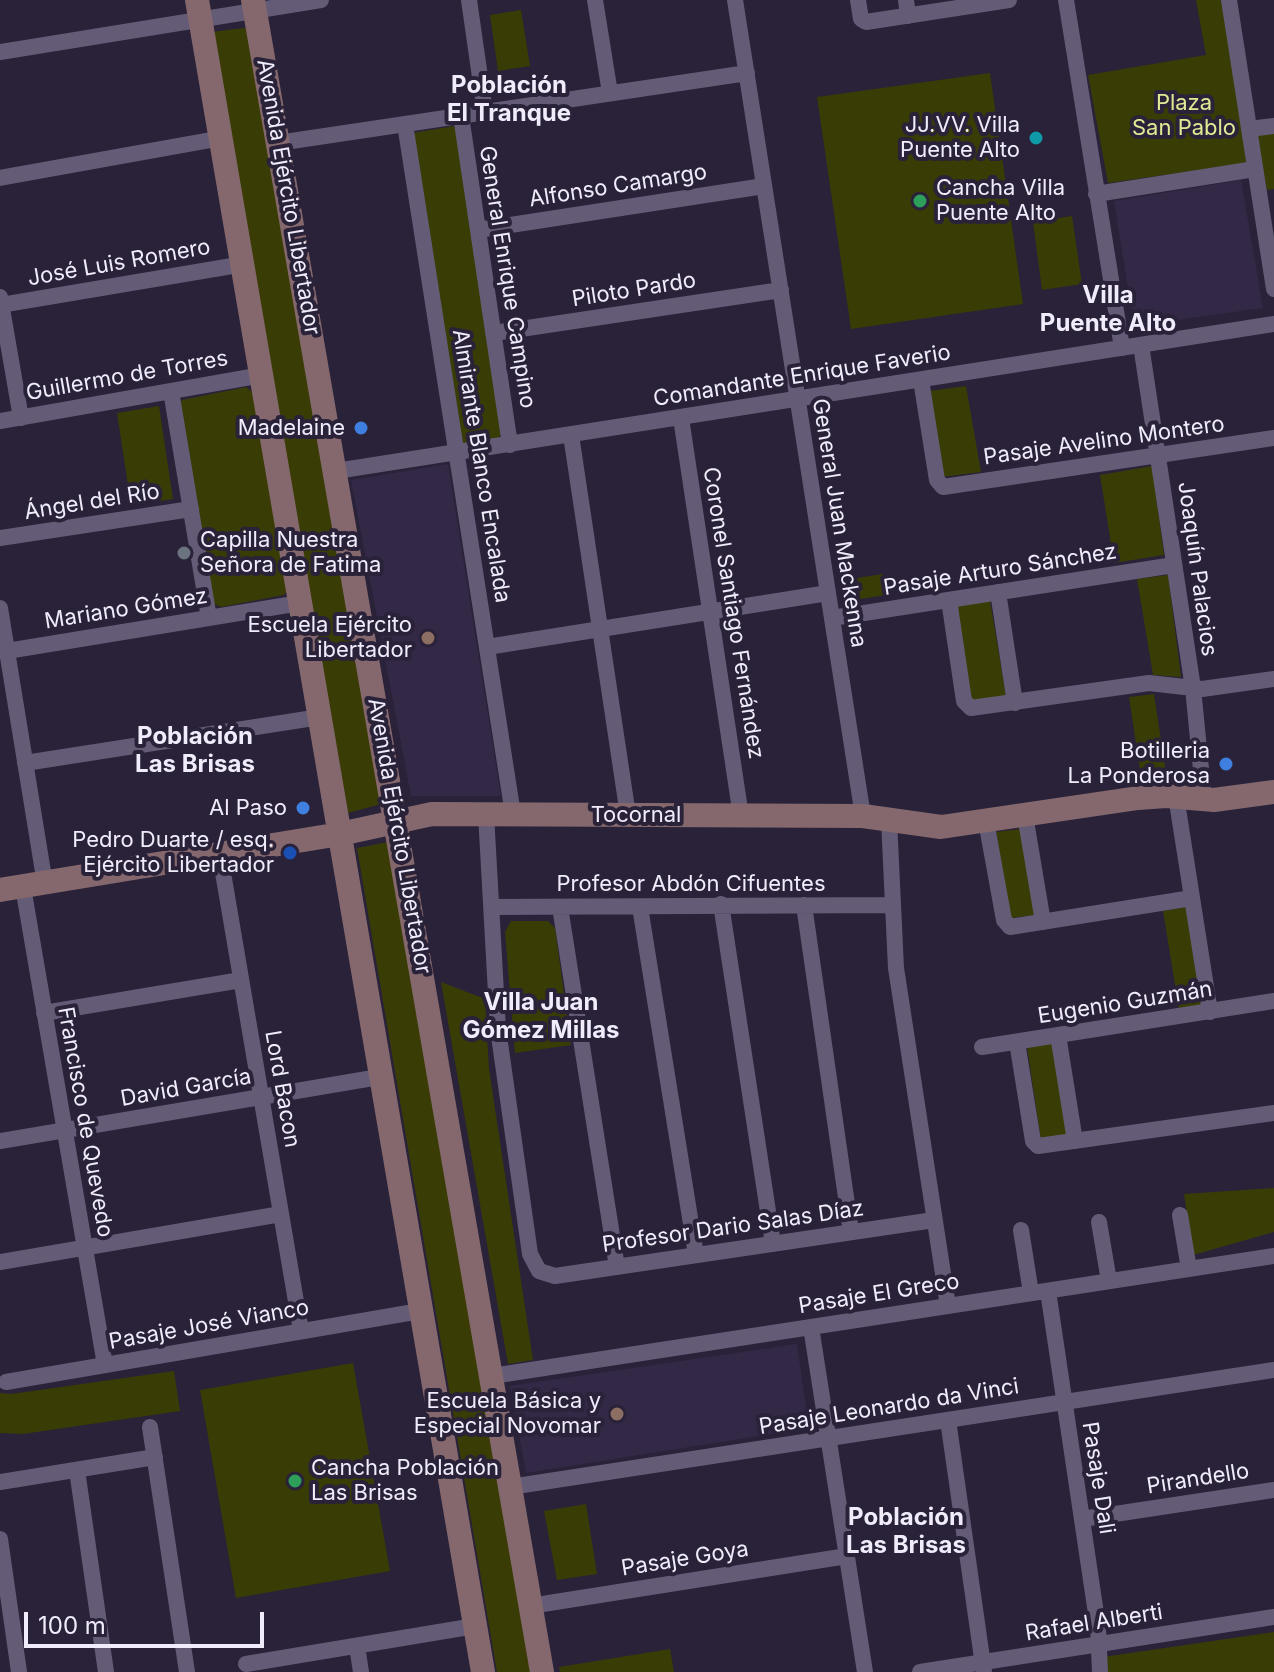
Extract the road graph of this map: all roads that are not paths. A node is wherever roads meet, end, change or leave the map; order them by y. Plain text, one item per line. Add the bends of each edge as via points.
1 (321, 0) edge
2 (469, 0) edge
3 (595, 0) edge
4 (735, 0) edge
5 (858, 0) edge
6 (1009, 0) edge
7 (1066, 0) edge
8 (1229, 0) edge
9 (254, 5) edge
10 (907, 8) edge
11 (199, 10) edge
12 (0, 52) edge
13 (747, 73) junction
14 (610, 93) junction
15 (485, 112) junction
16 (461, 116) junction
17 (405, 124) junction
18 (1274, 126) edge
19 (1249, 129) junction
20 (222, 138) junction
21 (278, 143) junction
22 (1255, 169) junction
23 (0, 178) edge
24 (764, 186) junction
25 (1267, 192) edge
26 (1096, 194) junction
27 (478, 230) junction
28 (244, 264) junction
29 (1274, 289) edge
30 (781, 290) junction
31 (0, 302) edge
32 (1274, 324) edge
33 (494, 333) junction
34 (1141, 345) junction
35 (1122, 348) junction
36 (262, 375) junction
37 (921, 380) junction
38 (171, 391) junction
39 (797, 399) junction
40 (21, 418) junction
41 (681, 418) junction
42 (0, 421) edge
43 (571, 435) junction
44 (1274, 438) edge
45 (510, 445) junction
46 (457, 453) junction
47 (1158, 455) junction
48 (336, 471) junction
49 (191, 509) junction
50 (0, 538) edge
51 (1174, 565) junction
52 (998, 592) junction
53 (828, 593) junction
54 (949, 600) junction
55 (300, 603) junction
56 (0, 608) edge
57 (710, 612) junction
58 (209, 618) junction
59 (832, 618) junction
60 (600, 629) junction
61 (487, 647) junction
62 (7, 651) junction
63 (1274, 679) edge
64 (1193, 688) junction
65 (1015, 703) junction
66 (320, 717) junction
67 (25, 763) junction
68 (1274, 792) edge
69 (1176, 796) junction
70 (1204, 800) junction
71 (486, 814) junction
72 (513, 814) junction
73 (628, 815) junction
74 (1025, 815) junction
75 (741, 816) junction
76 (863, 816) junction
77 (396, 820) junction
78 (889, 820) junction
79 (986, 821) junction
80 (340, 834) junction
81 (220, 855) junction
82 (23, 887) edge
83 (1192, 898) junction
84 (721, 904) junction
85 (804, 905) junction
86 (890, 905) junction
87 (492, 907) junction
88 (560, 907) junction
89 (640, 907) junction
90 (1043, 922) junction
91 (241, 980) junction
92 (1274, 1001) edge
93 (1210, 1012) junction
94 (44, 1013) junction
95 (1058, 1035) junction
96 (1017, 1042) junction
97 (982, 1047) dead end
98 (379, 1077) junction
99 (261, 1098) junction
100 (1274, 1113) edge
101 (65, 1131) junction
102 (0, 1141) edge
103 (1075, 1141) junction
104 (281, 1214) junction
105 (1180, 1215) dead end
106 (934, 1220) junction
107 (1099, 1222) dead end
108 (1021, 1230) dead end
109 (851, 1232) junction
110 (773, 1244) junction
111 (85, 1248) junction
112 (696, 1255) junction
113 (1274, 1256) edge
114 (0, 1262) edge
115 (617, 1267) junction
116 (1189, 1269) junction
117 (1109, 1281) junction
118 (1040, 1292) junction
119 (948, 1306) junction
120 (420, 1311) junction
121 (811, 1327) junction
122 (301, 1331) junction
123 (105, 1365) junction
124 (1274, 1370) edge
125 (492, 1376) junction
126 (6, 1382) dead end
127 (1065, 1402) junction
128 (948, 1420) junction
129 (150, 1427) dead end
130 (828, 1439) junction
131 (155, 1457) junction
132 (77, 1470) junction
133 (0, 1482) edge
134 (510, 1487) junction
135 (1274, 1490) edge
136 (1082, 1519) junction
137 (0, 1539) edge
138 (847, 1556) junction
139 (530, 1606) junction
140 (1274, 1617) edge
141 (475, 1626) junction
142 (1098, 1645) junction
143 (357, 1646) junction
144 (246, 1664) dead end
145 (983, 1667) edge
146 (19, 1672) edge
147 (106, 1672) edge
148 (187, 1672) edge
149 (361, 1672) edge
150 (483, 1672) edge
151 (542, 1672) edge
152 (865, 1672) edge
153 (920, 1672) edge
154 (1100, 1672) edge

1 - 9 street
2 - 15 street
3 - 14 street
4 - 13 street, General Juan Mackenna
5 - 10 street via 863,21
6 - 10 street
7 - 26 street
8 - 19 street
9 - 11 street
9 - 21 main road, Avenida Ejército Libertador
11 - 12 street
11 - 20 main road
13 - 14 street
13 - 24 street, General Juan Mackenna
14 - 15 street
15 - 16 street
16 - 17 street
16 - 27 street, General Enrique Campino
17 - 21 street
17 - 46 street, Almirante Blanco Encalada
18 - 19 street
19 - 22 street
20 - 23 street
20 - 28 main road
21 - 48 main road, Avenida Ejército Libertador
22 - 25 street
22 - 26 street
24 - 27 street, Alfonso Camargo
24 - 30 street, General Juan Mackenna
25 - 29 street
26 - 35 street
27 - 33 street, General Enrique Campino
28 - 31 street, José Luis Romero
28 - 36 main road
30 - 33 street, Piloto Pardo
30 - 39 street, General Juan Mackenna
31 - 40 street
32 - 34 street, Comandante Enrique Faverio
33 - 45 street, General Enrique Campino
34 - 35 street, Comandante Enrique Faverio
34 - 47 street, Joaquín Palacios
35 - 37 street, Comandante Enrique Faverio
36 - 38 street, Guillermo de Torres
36 - 55 main road
37 - 39 street, Comandante Enrique Faverio
37 - 47 street, Pasaje Avelino Montero via 940,485
38 - 40 street, Guillermo de Torres
38 - 49 street
39 - 41 street, Comandante Enrique Faverio
39 - 53 street, General Juan Mackenna
40 - 42 street, Guillermo de Torres
41 - 43 street, Comandante Enrique Faverio
41 - 57 street, Coronel Santiago Fernández
43 - 45 street, Comandante Enrique Faverio
43 - 60 street
44 - 47 street, Pasaje Avelino Montero
45 - 46 street, Comandante Enrique Faverio
46 - 48 street, Comandante Enrique Faverio
46 - 61 street, Almirante Blanco Encalada
47 - 51 street, Joaquín Palacios
48 - 77 main road, Avenida Ejército Libertador
49 - 50 street, Ángel del Río
49 - 58 street
51 - 52 street, Pasaje Arturo Sánchez
51 - 64 street, Joaquín Palacios
52 - 54 street, Pasaje Arturo Sánchez
52 - 65 street
53 - 57 street
53 - 59 street, General Juan Mackenna
54 - 59 street, Pasaje Arturo Sánchez
54 - 65 street via 968,707
55 - 58 street, Mariano Gómez
55 - 66 main road
56 - 62 street, Francisco de Quevedo
57 - 60 street
57 - 75 street, Coronel Santiago Fernández
58 - 62 street, Mariano Gómez
59 - 76 street, General Juan Mackenna
60 - 61 street
60 - 73 street
61 - 72 street, Almirante Blanco Encalada
62 - 67 street, Francisco de Quevedo
63 - 64 street
64 - 65 street via 1149,683
64 - 70 street, Joaquín Palacios
66 - 67 street
66 - 80 main road
67 - 82 street, Francisco de Quevedo
68 - 70 main road, Tocornal
69 - 70 main road, Tocornal
69 - 74 main road, Tocornal
69 - 83 street
71 - 72 main road, Tocornal
71 - 77 main road, Tocornal
71 - 87 street
72 - 73 main road, Tocornal
73 - 75 main road, Tocornal
74 - 79 main road, Tocornal
74 - 90 street
75 - 76 main road, Tocornal
76 - 78 main road, Tocornal
77 - 80 main road, Tocornal
77 - 125 main road, Avenida Ejército Libertador
78 - 79 main road, Tocornal via 930,828
78 - 86 street
79 - 90 street via 1008,926
80 - 81 main road, Tocornal
80 - 98 main road
81 - 82 main road, Tocornal
81 - 91 street, Lord Bacon
82 - 94 street, Francisco de Quevedo
83 - 90 street
83 - 93 street
84 - 85 street, Profesor Abdón Cifuentes
84 - 89 street, Profesor Abdón Cifuentes
84 - 110 street
85 - 86 street, Profesor Abdón Cifuentes
85 - 109 street
86 - 106 street
87 - 88 street, Profesor Abdón Cifuentes
87 - 115 street, Profesor Dario Salas Díaz via 503,1069 530,1254 539,1271 555,1276
88 - 89 street, Profesor Abdón Cifuentes
88 - 115 street
89 - 112 street
91 - 94 street
91 - 99 street, Lord Bacon
92 - 93 street, Eugenio Guzmán
93 - 95 street, Eugenio Guzmán
94 - 101 street, Francisco de Quevedo
95 - 96 street, Eugenio Guzmán
95 - 103 street
96 - 97 street, Eugenio Guzmán
96 - 103 street via 1035,1145
98 - 99 street, David García
98 - 120 main road
99 - 101 street, David García
99 - 104 street, Lord Bacon
100 - 103 street
101 - 102 street, David García
101 - 111 street, Francisco de Quevedo
104 - 111 street
104 - 122 street, Lord Bacon
105 - 116 street
106 - 109 street, Profesor Dario Salas Díaz
106 - 119 street
107 - 117 street
108 - 118 street, Pasaje Dali
109 - 110 street, Profesor Dario Salas Díaz
110 - 112 street, Profesor Dario Salas Díaz
111 - 114 street
111 - 123 street, Francisco de Quevedo
112 - 115 street, Profesor Dario Salas Díaz
113 - 116 street, Pasaje El Greco
116 - 117 street, Pasaje El Greco
117 - 118 street, Pasaje El Greco
118 - 119 street, Pasaje El Greco
118 - 127 street, Pasaje Dali
119 - 121 street, Pasaje El Greco
120 - 122 street, Pasaje José Vianco
120 - 141 main road
121 - 125 street, Pasaje El Greco
121 - 130 street
122 - 123 street, Pasaje José Vianco
123 - 126 street, Pasaje José Vianco
124 - 127 street, Pasaje Leonardo da Vinci
125 - 134 main road, Avenida Ejército Libertador
127 - 128 street, Pasaje Leonardo da Vinci
127 - 136 street, Pasaje Dali
128 - 130 street, Pasaje Leonardo da Vinci
128 - 145 street
129 - 131 street
130 - 134 street, Pasaje Leonardo da Vinci
130 - 138 street
131 - 132 street
131 - 148 street
132 - 133 street
132 - 147 street
134 - 139 main road, Avenida Ejército Libertador
135 - 136 street, Pirandello
136 - 142 street, Pasaje Dali
137 - 146 street
138 - 139 street, Pasaje Goya
138 - 152 street
139 - 151 main road, Avenida Ejército Libertador
140 - 142 street, Rafael Alberti
141 - 143 street
141 - 150 main road
142 - 145 street, Rafael Alberti
142 - 154 street, Pasaje Dali
143 - 144 street
143 - 149 street
145 - 153 street, Rafael Alberti

